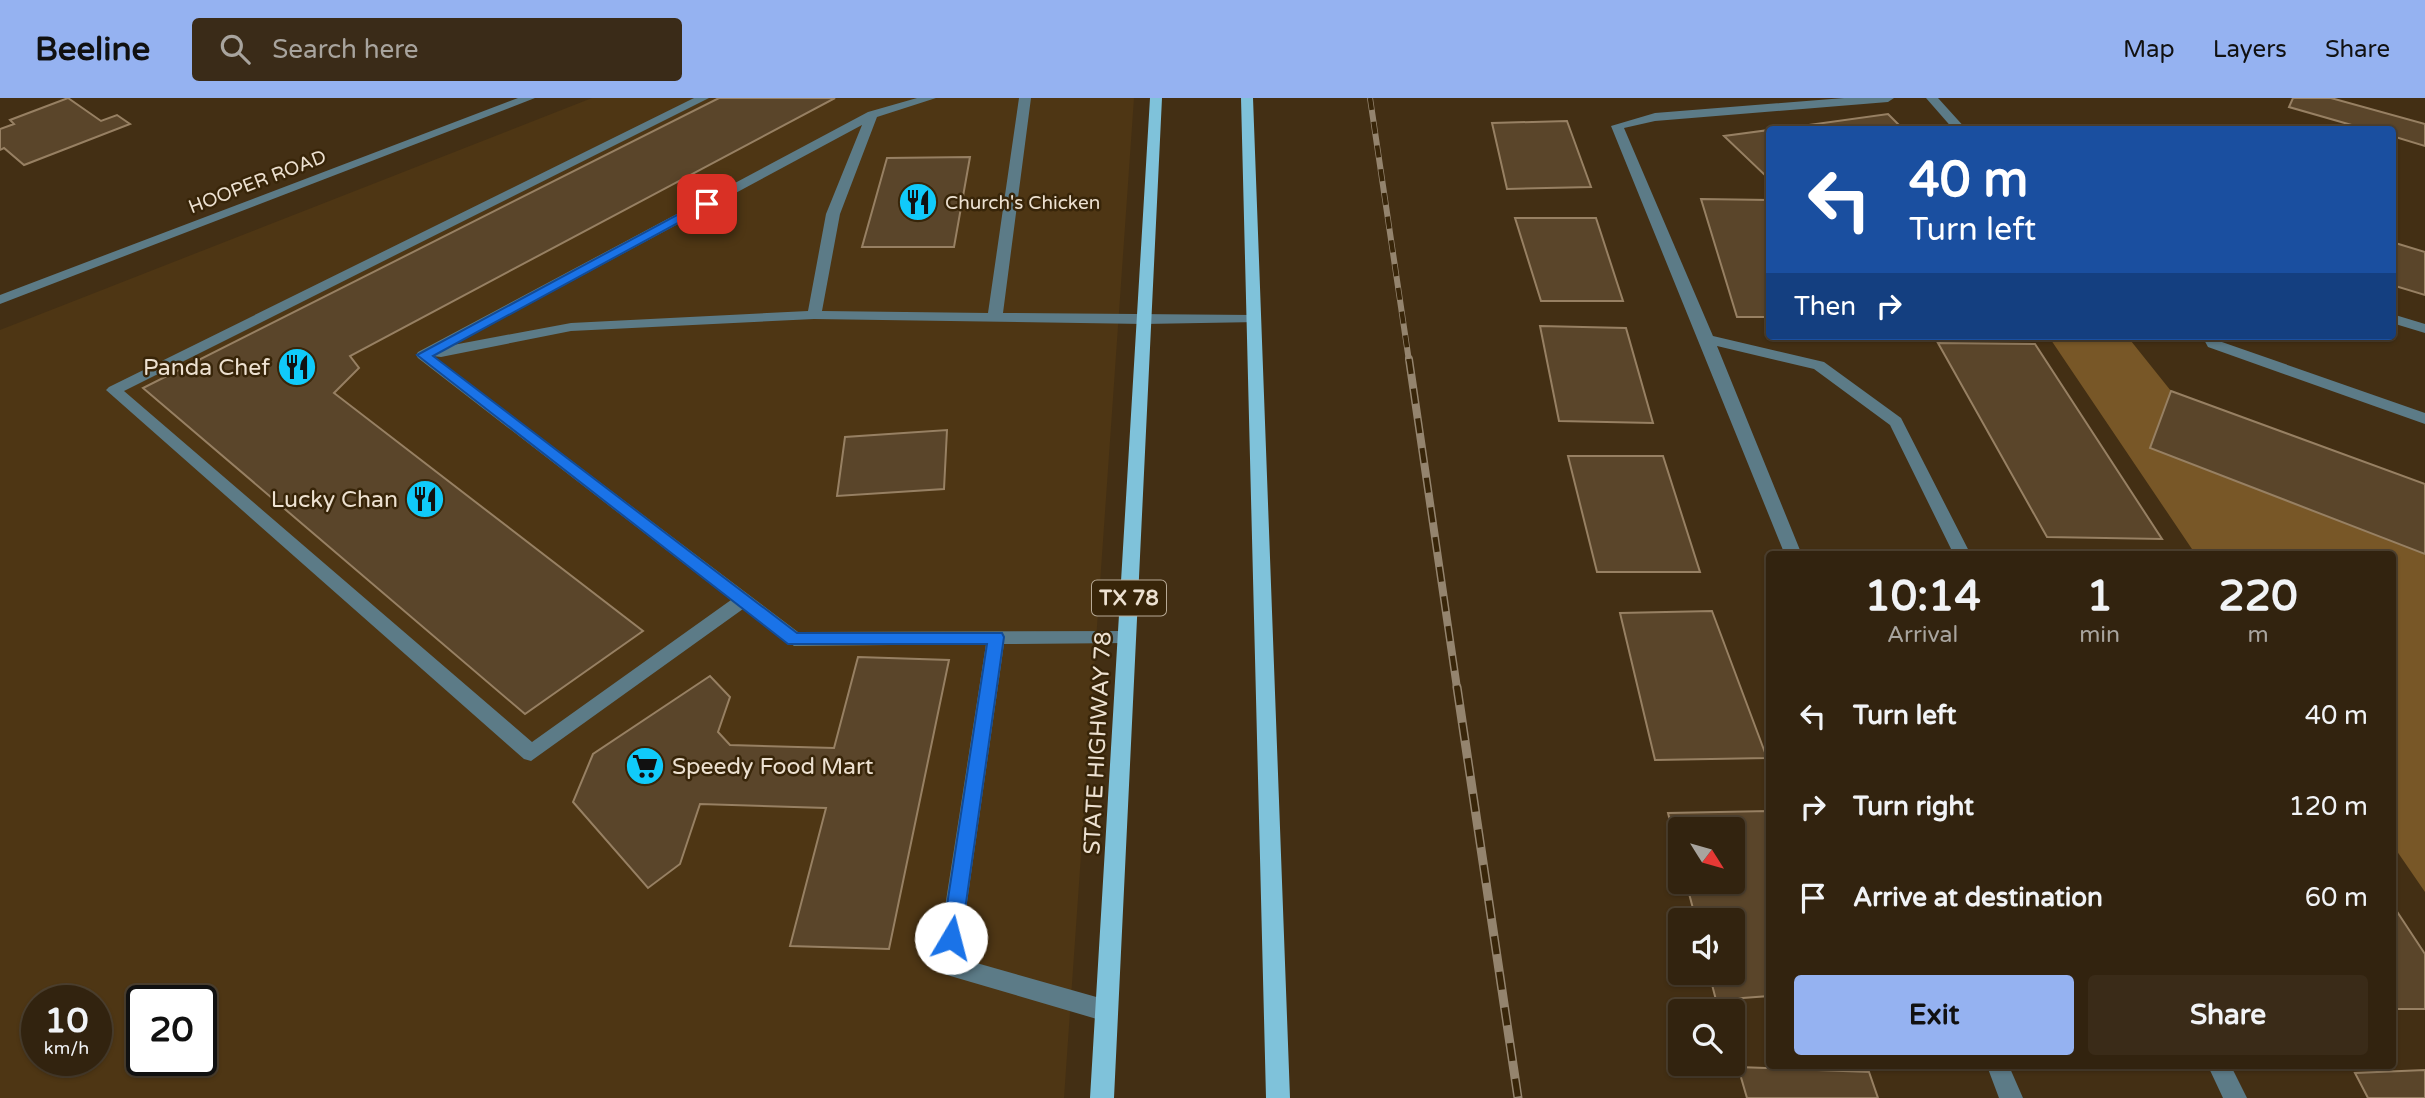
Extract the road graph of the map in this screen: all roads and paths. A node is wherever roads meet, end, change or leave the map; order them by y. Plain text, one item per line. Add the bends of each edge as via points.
1 (529, 98) edge
2 (702, 98) edge
3 (930, 98) edge
4 (1025, 98) edge
5 (1156, 98) edge
6 (1247, 98) edge
7 (1888, 98) edge
8 (1931, 98) edge
9 (872, 115) junction
10 (1957, 126) edge
11 (0, 300) edge
12 (814, 315) junction
13 (995, 317) junction
14 (1254, 319) junction
15 (2396, 319) edge
16 (1144, 320) junction
17 (2425, 329) edge
18 (1707, 339) junction
19 (2211, 340) edge
20 (423, 355) junction
21 (2425, 419) edge
22 (1792, 551) edge
23 (1961, 551) edge
24 (742, 601) junction
25 (1127, 636) junction
26 (996, 637) junction
27 (1107, 1011) junction
28 (1999, 1069) edge
29 (2220, 1069) edge
30 (1102, 1098) edge
31 (1278, 1098) edge
32 (2011, 1098) edge
33 (2235, 1098) edge

1 - 11 street, HOOPER ROAD
2 - 24 street via 114,390 531,753
3 - 9 street
4 - 13 street
5 - 16 main road, STATE HIGHWAY 78 / TX 78
6 - 14 main road
7 - 18 street via 1656,117 1617,126
8 - 10 street
9 - 12 street via 833,214
9 - 20 street
12 - 13 street
12 - 20 street via 571,327
13 - 16 street
14 - 16 street
14 - 31 main road
15 - 17 street
16 - 25 main road, STATE HIGHWAY 78 / TX 78
18 - 22 street
18 - 23 street via 1819,365 1896,422
19 - 21 street
20 - 24 street
24 - 26 street via 794,639
25 - 26 street
25 - 27 main road, STATE HIGHWAY 78 / TX 78
26 - 27 street via 947,965
27 - 30 main road, STATE HIGHWAY 78 / TX 78
28 - 32 street
29 - 33 street

